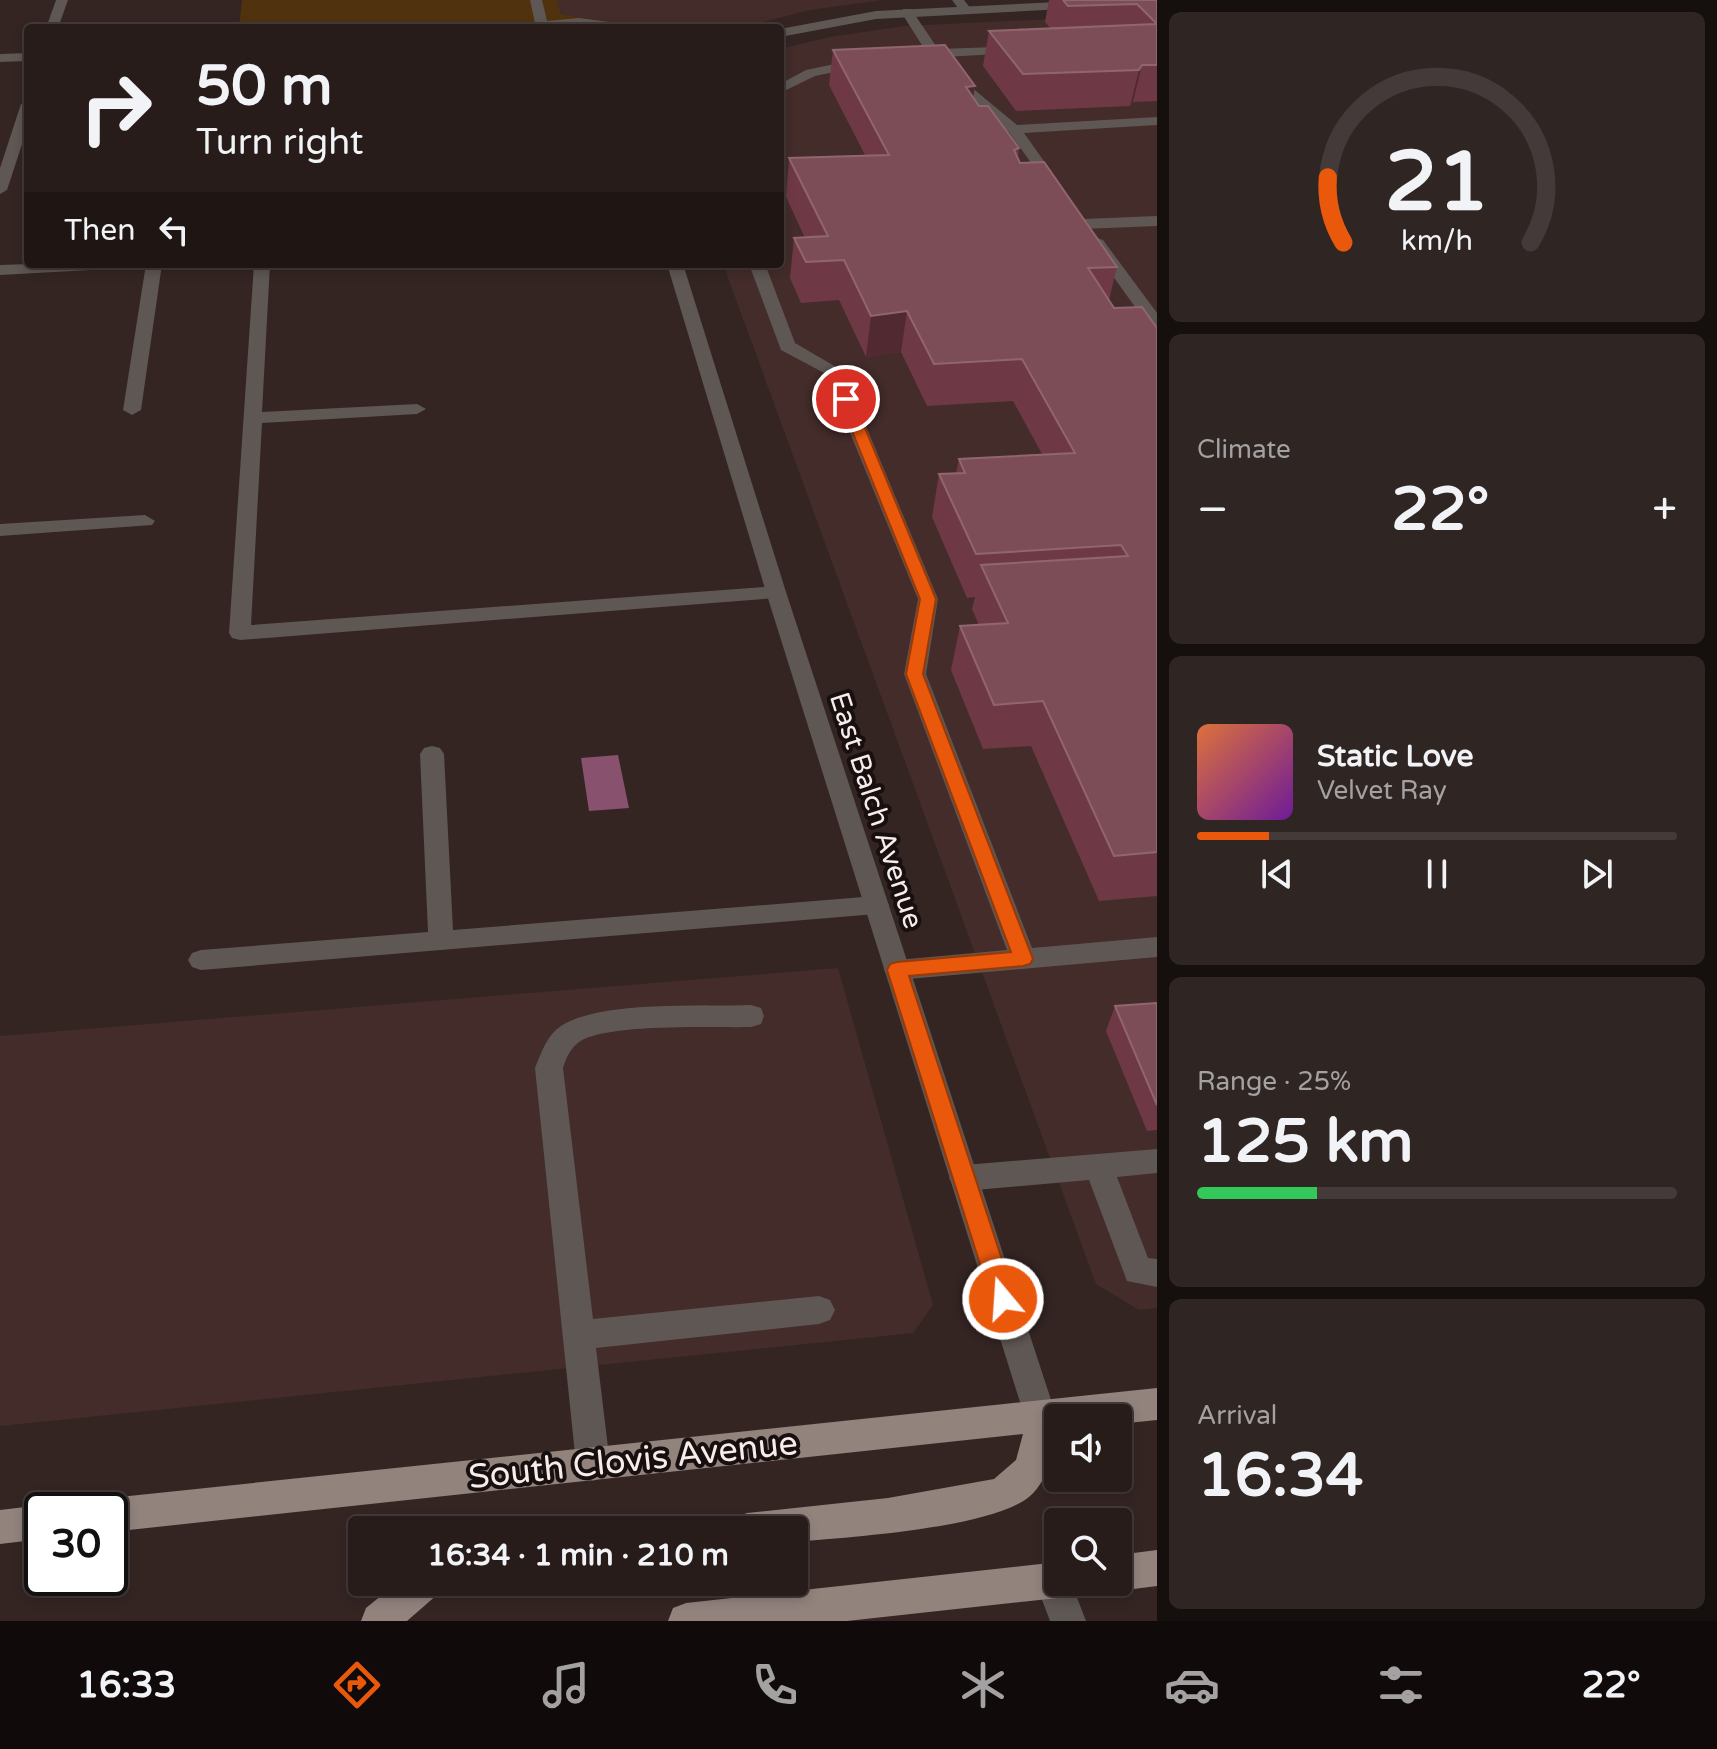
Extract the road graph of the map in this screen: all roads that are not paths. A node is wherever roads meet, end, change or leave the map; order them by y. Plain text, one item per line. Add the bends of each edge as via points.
1 (62, 0) edge
2 (536, 0) edge
3 (1098, 4) edge
4 (961, 5) edge
5 (907, 12) junction
6 (53, 24) edge
7 (542, 24) edge
8 (560, 24) edge
9 (594, 24) edge
10 (784, 32) edge
11 (1027, 48) edge
12 (933, 53) junction
13 (910, 55) edge
14 (24, 57) edge
15 (0, 58) edge
16 (882, 59) edge
17 (784, 87) edge
18 (1157, 121) edge
19 (24, 125) edge
20 (1014, 129) junction
21 (0, 190) edge
22 (1074, 212) junction
23 (1157, 221) edge
24 (36, 268) edge
25 (153, 268) edge
26 (262, 268) edge
27 (676, 268) edge
28 (758, 268) edge
29 (0, 270) edge
30 (1157, 325) edge
31 (417, 409) dead end
32 (132, 410) dead end
33 (254, 418) junction
34 (145, 521) dead end
35 (0, 530) edge
36 (776, 592) junction
37 (432, 754) dead end
38 (876, 905) junction
39 (441, 939) junction
40 (1157, 947) edge
41 (1023, 959) junction
42 (201, 960) dead end
43 (897, 970) junction
44 (751, 1016) dead end
45 (1157, 1161) edge
46 (1099, 1167) junction
47 (964, 1178) junction
48 (1157, 1273) edge
49 (819, 1310) dead end
50 (579, 1335) junction
51 (1157, 1404) edge
52 (1041, 1418) junction
53 (593, 1464) junction
54 (128, 1513) edge
55 (808, 1523) edge
56 (24, 1524) edge
57 (0, 1527) edge
58 (1157, 1568) edge
59 (1132, 1571) edge
60 (1044, 1581) edge
61 (409, 1596) edge
62 (1061, 1596) edge
63 (379, 1621) edge
64 (686, 1621) edge
65 (1068, 1621) edge

1 - 6 street
2 - 7 street
3 - 4 street
4 - 5 street
5 - 10 street
5 - 12 street
8 - 9 street
11 - 12 street
12 - 13 street
12 - 20 street via 948,75
14 - 15 street
16 - 17 street via 811,73
18 - 20 street
19 - 21 street
20 - 22 street
22 - 23 street
22 - 30 street
24 - 29 street
25 - 32 street
26 - 33 street
27 - 36 street, East Balch Avenue
28 - 41 street via 787,346 834,371 928,599 915,674
31 - 33 street
33 - 36 street via 240,633
34 - 35 street
36 - 38 street, East Balch Avenue
37 - 39 street
38 - 39 street
38 - 43 street, East Balch Avenue
39 - 42 street
40 - 41 street
41 - 43 street
43 - 47 street, East Balch Avenue
44 - 50 street via 596,1023 572,1033 556,1048 549,1068
45 - 46 street
46 - 47 street
46 - 48 street via 1138,1271
47 - 52 street, East Balch Avenue
49 - 50 street
50 - 53 street
51 - 52 main road, South Clovis Avenue
52 - 53 main road, South Clovis Avenue
52 - 55 main road via 1036,1463 1011,1490 964,1504
53 - 54 main road, South Clovis Avenue
56 - 57 main road
58 - 59 main road
60 - 64 main road
61 - 63 main road
62 - 65 street

